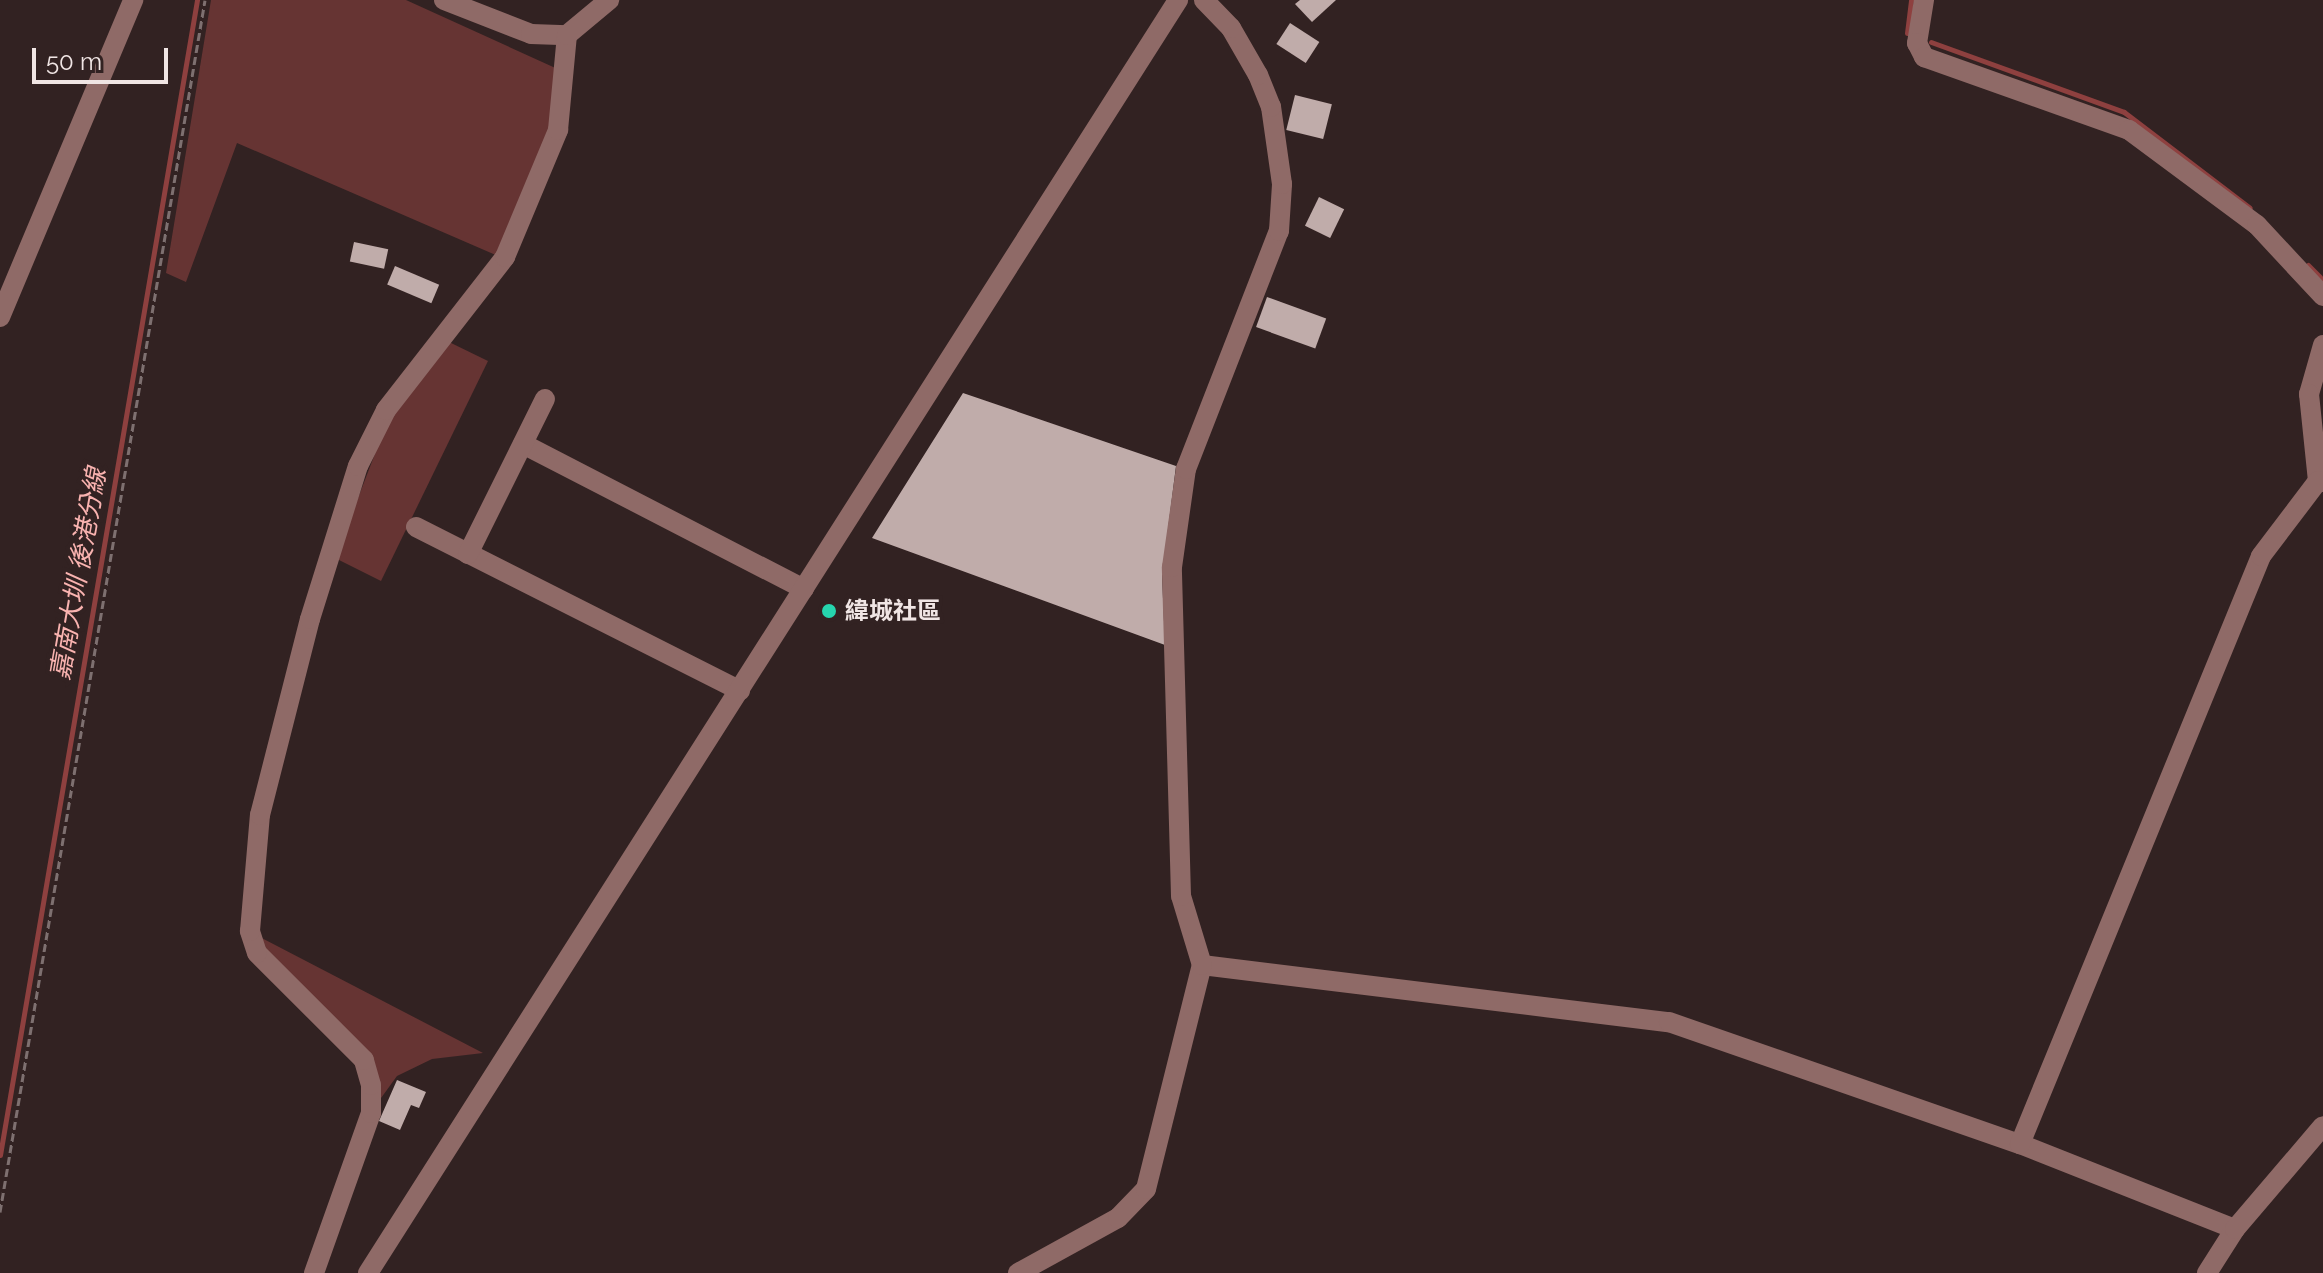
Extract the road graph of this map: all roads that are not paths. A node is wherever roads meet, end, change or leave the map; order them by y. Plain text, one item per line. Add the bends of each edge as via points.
1 (133, 0) edge
2 (444, 0) edge
3 (609, 0) edge
4 (1178, 0) edge
5 (1204, 0) edge
6 (1924, 0) edge
7 (567, 35) junction
8 (2323, 296) edge
9 (0, 317) edge
10 (2323, 345) edge
11 (545, 399) dead end
12 (523, 444) junction
13 (2320, 481) edge
14 (416, 527) dead end
15 (468, 554) junction
16 (804, 589) junction
17 (740, 691) junction
18 (1202, 965) junction
19 (2323, 1126) edge
20 (2020, 1144) junction
21 (2235, 1229) junction
22 (314, 1273) edge
23 (368, 1273) edge
24 (1018, 1273) edge
25 (2207, 1273) edge

1 - 9 street
2 - 7 street via 531,34
3 - 7 street
4 - 16 street
5 - 18 street via 1231,28 1258,75 1271,107 1282,184 1279,231 1186,469 1172,567 1181,896
6 - 8 street via 1917,43 1924,57 2129,130 2257,225
7 - 22 street via 570,61 558,130 528,212 505,257 386,410 358,466 310,619 260,815 250,931 257,953 364,1060 371,1085 371,1113
10 - 13 street via 2309,394
11 - 12 street
12 - 15 street
12 - 16 street
13 - 20 street via 2261,556
14 - 15 street
15 - 17 street
16 - 17 street
17 - 23 street
18 - 20 street via 1669,1022
18 - 24 street via 1146,1189 1118,1218
19 - 21 street
20 - 21 street
21 - 25 street

